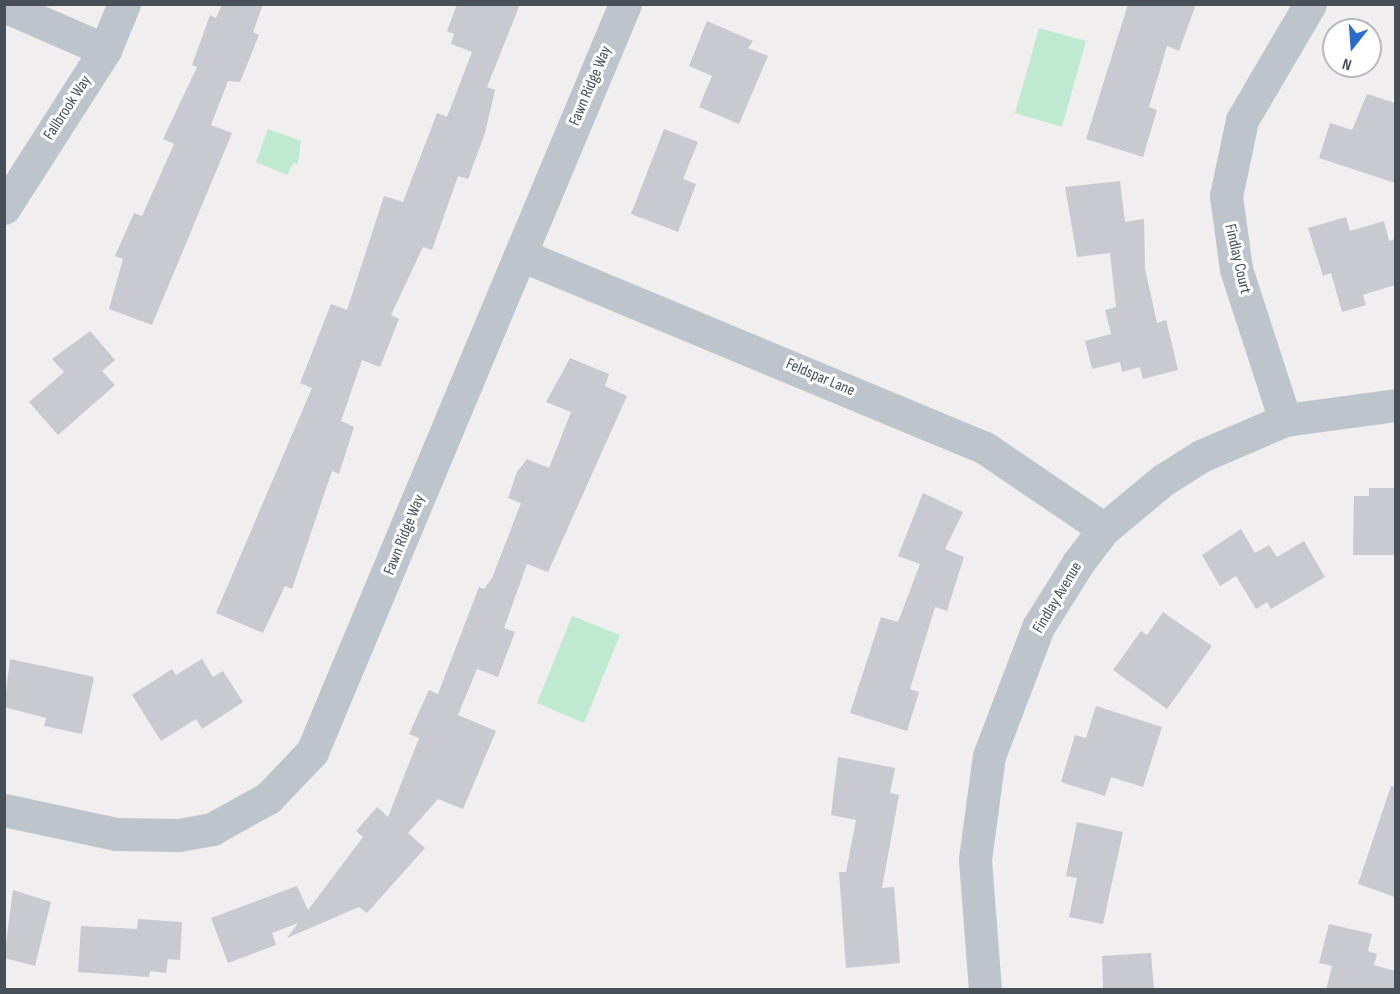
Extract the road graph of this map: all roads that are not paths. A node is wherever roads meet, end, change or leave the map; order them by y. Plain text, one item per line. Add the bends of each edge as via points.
1 (124, 4) edge
2 (625, 4) edge
3 (1310, 4) edge
4 (4, 6) edge
5 (105, 50) junction
6 (4, 208) edge
7 (521, 255) junction
8 (1395, 405) edge
9 (1286, 420) junction
10 (1104, 529) junction
11 (4, 810) edge
12 (985, 990) edge

1 - 5 street, Fallbrook Way
2 - 7 street, Fawn Ridge Way
3 - 9 street, Findlay Court via 1242,120 1226,196 1236,269
4 - 5 street
5 - 6 street, Fallbrook Way
7 - 10 street, Feldspar Lane via 985,448
7 - 11 street, Fawn Ridge Way via 327,722 293,776 242,815 179,835 116,834
8 - 9 street, Findlay Avenue
9 - 10 street, Findlay Avenue via 1201,456 1163,480
10 - 12 street, Findlay Avenue via 1038,627 989,756 975,859

